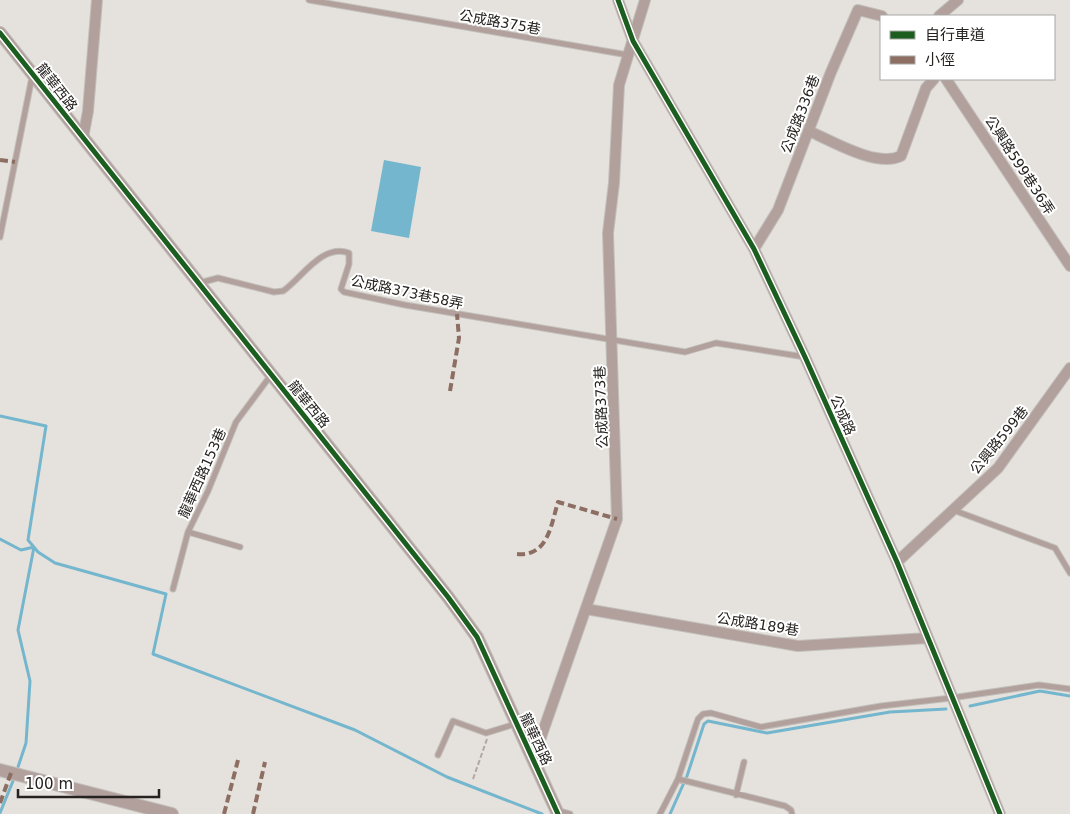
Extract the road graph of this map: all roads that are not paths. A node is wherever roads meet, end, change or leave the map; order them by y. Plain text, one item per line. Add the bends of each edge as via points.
1 (97, 0) edge
2 (309, 0) edge
3 (618, 0) edge
4 (645, 0) edge
5 (958, 0) edge
6 (940, 15) edge
7 (880, 16) edge
8 (0, 33) edge
9 (633, 41) junction
10 (628, 55) junction
11 (32, 74) junction
12 (933, 80) edge
13 (947, 80) edge
14 (808, 131) junction
15 (83, 138) junction
16 (0, 238) edge
17 (754, 249) junction
18 (1070, 266) edge
19 (198, 283) junction
20 (612, 339) junction
21 (805, 357) junction
22 (1070, 368) edge
23 (271, 375) junction
24 (952, 510) junction
25 (188, 532) junction
26 (240, 548) dead end
27 (898, 562) junction
28 (1070, 573) edge
29 (173, 589) dead end
30 (586, 609) junction
31 (928, 638) junction
32 (1070, 689) edge
33 (951, 698) junction
34 (516, 724) junction
35 (438, 755) dead end
36 (533, 760) junction
37 (744, 762) dead end
38 (0, 770) edge
39 (680, 779) junction
40 (736, 795) junction
41 (557, 812) edge
42 (172, 814) edge
43 (570, 814) edge
44 (660, 814) edge
45 (792, 814) edge
46 (1000, 814) edge

1 - 15 street
2 - 10 lane, 公成路375巷
3 - 9 street, 公成路
4 - 9 street
5 - 6 street
7 - 14 street, 公成路336巷 via 858,10
8 - 11 street, 龍華西路
9 - 10 street, 公成路373巷
9 - 17 street, 公成路
10 - 20 street, 公成路373巷 via 619,85 608,234
11 - 15 street, 龍華西路
11 - 16 lane
12 - 14 street via 926,88 901,156 894,159 877,160
13 - 18 street, 公興路599巷36弄
14 - 17 street, 公成路336巷 via 778,210
15 - 19 street, 龍華西路
17 - 21 street, 公成路
19 - 20 lane, 公成路373巷58弄 via 218,278 283,292 327,253 343,251 349,253 344,292
19 - 23 street, 龍華西路
20 - 21 lane via 685,352 716,343
20 - 30 street, 公成路373巷 via 617,519
21 - 27 street, 公成路
22 - 24 street, 公興路599巷 via 998,468
23 - 25 lane, 龍華西路153巷 via 236,422
23 - 34 street, 龍華西路 via 477,637
24 - 27 street, 公興路599巷
24 - 28 lane via 1055,548
25 - 26 lane
25 - 29 lane, 龍華西路153巷
27 - 31 street, 公成路
30 - 31 street, 公成路189巷 via 798,646
30 - 36 street, 公成路373巷
31 - 33 street, 公成路
32 - 33 lane via 1039,685
33 - 39 lane via 881,706 761,727 711,713 703,714 698,719
33 - 46 street, 公成路
34 - 35 lane via 489,732 452,721
34 - 36 street, 龍華西路
36 - 41 street, 龍華西路
37 - 40 lane
38 - 42 street
39 - 40 lane
39 - 44 lane
40 - 45 lane via 786,806
41 - 43 lane

